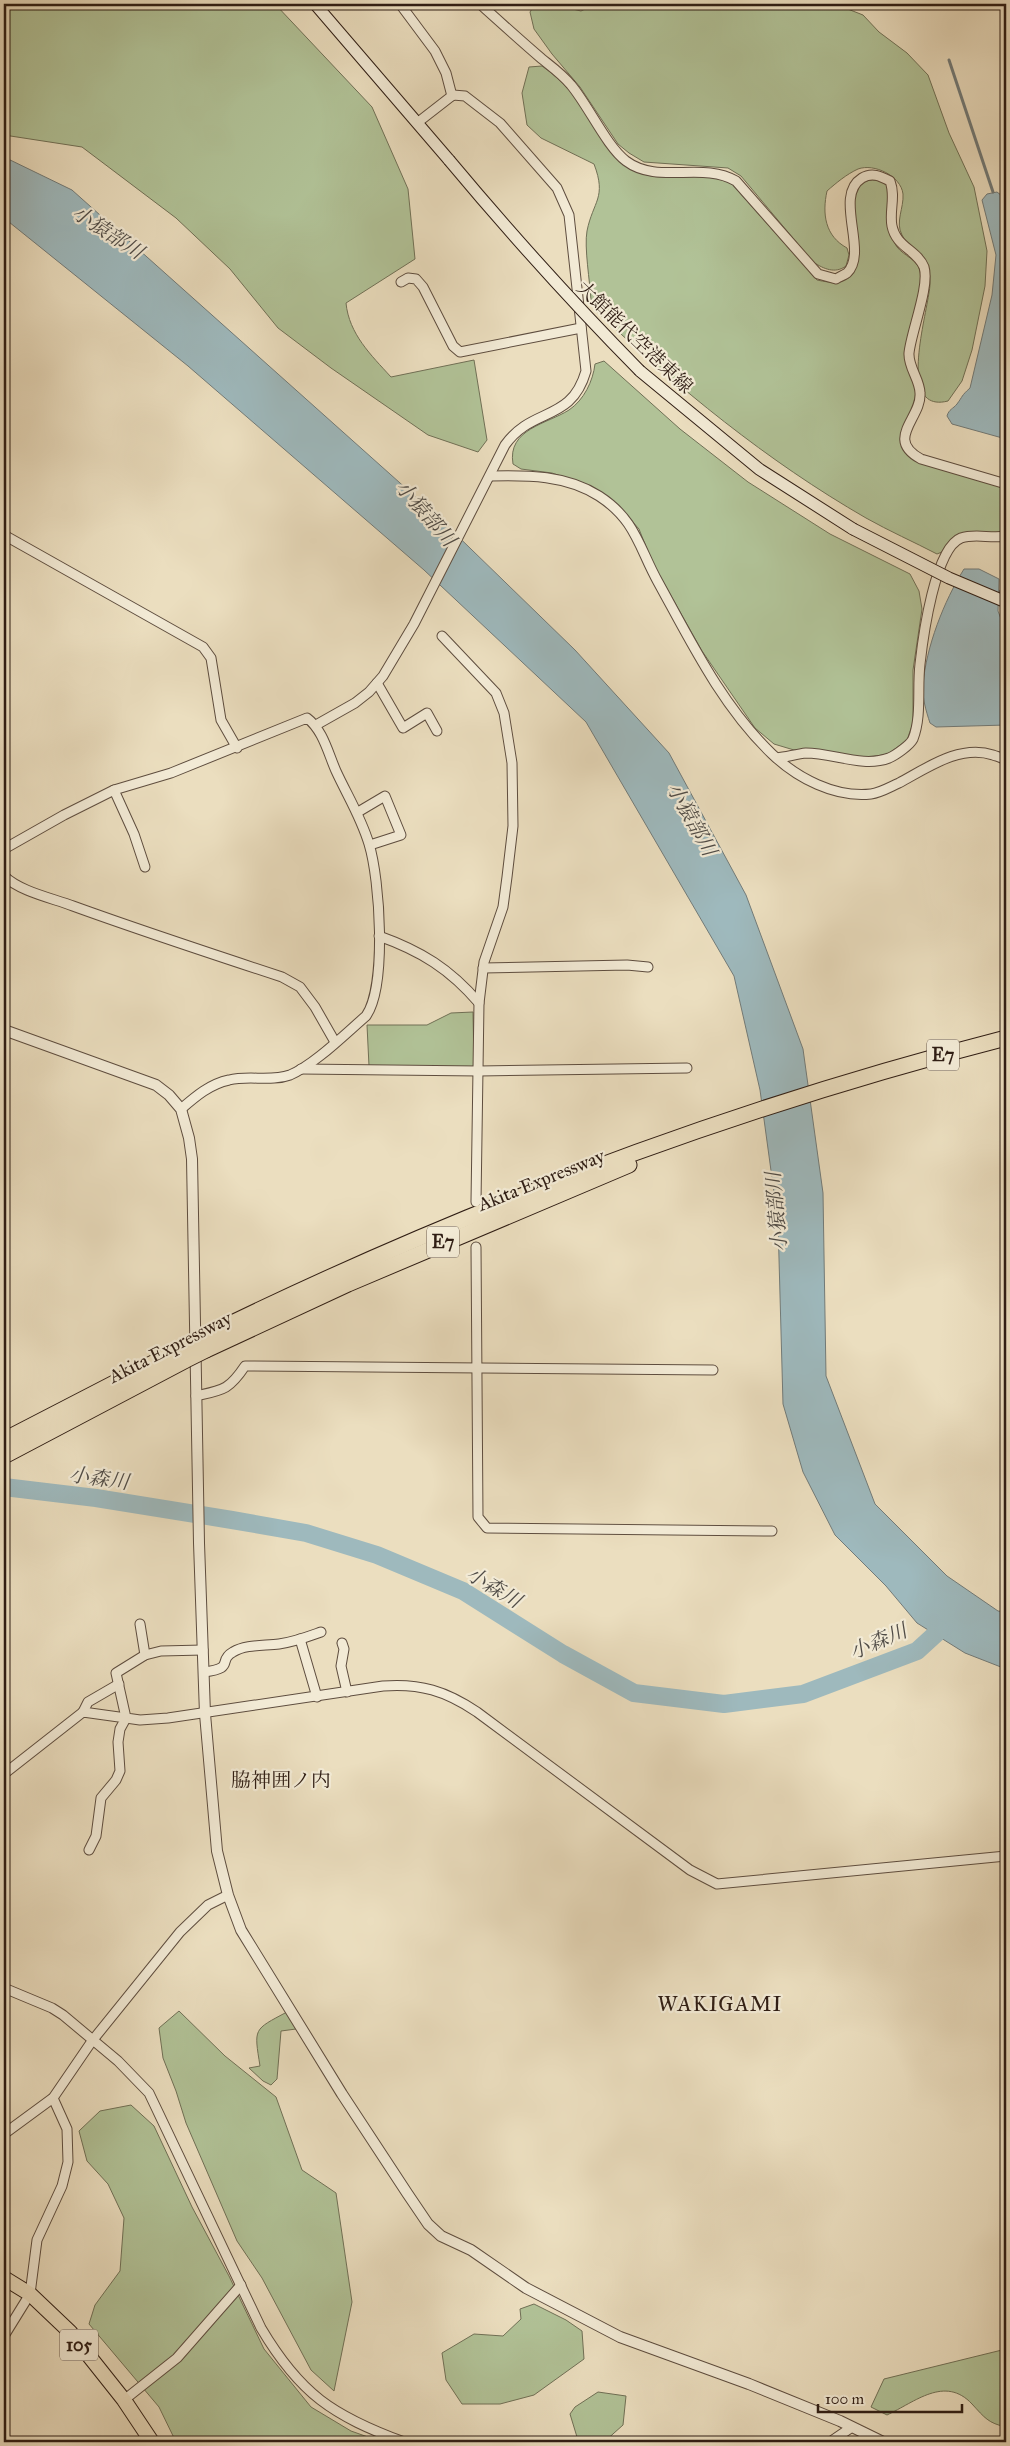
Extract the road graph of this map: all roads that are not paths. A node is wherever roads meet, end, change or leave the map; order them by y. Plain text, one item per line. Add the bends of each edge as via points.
1 (315, 4) edge
2 (400, 4) edge
3 (480, 4) edge
4 (452, 96) junction
5 (417, 123) junction
6 (401, 282) dead end
7 (581, 328) junction
8 (490, 476) junction
9 (1006, 484) edge
10 (4, 535) edge
11 (1006, 536) edge
12 (1006, 602) edge
13 (442, 636) dead end
14 (377, 683) junction
15 (316, 725) junction
16 (437, 731) dead end
17 (237, 748) junction
18 (776, 758) junction
19 (1006, 762) edge
20 (114, 790) junction
21 (358, 812) junction
22 (370, 845) junction
23 (4, 849) edge
24 (145, 867) dead end
25 (4, 876) edge
26 (379, 936) junction
27 (648, 967) dead end
28 (483, 968) junction
29 (479, 1004) junction
30 (4, 1030) edge
31 (1006, 1038) edge
32 (335, 1042) junction
33 (1006, 1048) edge
34 (687, 1068) dead end
35 (301, 1069) junction
36 (479, 1071) junction
37 (881, 1077) junction
38 (181, 1109) junction
39 (476, 1202) dead end
40 (476, 1247) dead end
41 (185, 1353) junction
42 (476, 1369) junction
43 (713, 1370) dead end
44 (196, 1396) junction
45 (4, 1440) edge
46 (4, 1456) edge
47 (772, 1530) dead end
48 (140, 1624) dead end
49 (321, 1632) dead end
50 (300, 1639) junction
51 (342, 1643) dead end
52 (203, 1650) junction
53 (146, 1655) junction
54 (204, 1672) junction
55 (119, 1684) junction
56 (347, 1692) junction
57 (317, 1697) junction
58 (83, 1712) junction
59 (206, 1714) junction
60 (126, 1718) junction
61 (4, 1774) edge
62 (89, 1850) dead end
63 (1006, 1856) edge
64 (228, 1895) junction
65 (4, 1988) edge
66 (92, 2041) junction
67 (53, 2098) junction
68 (4, 2134) edge
69 (4, 2278) edge
70 (242, 2285) junction
71 (30, 2294) junction
72 (4, 2336) edge
73 (124, 2400) junction
74 (852, 2427) junction
75 (152, 2442) edge
76 (404, 2442) edge
77 (830, 2442) edge
78 (883, 2442) edge

1 - 5 main road, 大館能代空港東線
2 - 4 street via 435,51 446,73
3 - 9 street via 569,83 612,147 626,161 652,172 714,172 736,181 818,274 836,279 847,273 852,262 850,195 856,181 867,174 890,181 894,191 892,226 897,240 924,268 925,282 909,355 920,393 919,402 905,432 906,444 912,454 921,458
4 - 5 street
4 - 7 street via 465,96 500,122 557,188 568,215
5 - 12 main road, 大館能代空港東線, bridge via 563,292 640,371 759,469 853,529 949,578
6 - 7 street via 408,278 416,279 423,287 453,346 460,352
7 - 8 street via 586,371 574,398 514,432
8 - 14 street via 414,624
8 - 18 street via 547,476 599,496 619,513 636,532 652,572 713,681 752,736
10 - 17 street via 204,647 211,658 221,720
11 - 18 street via 979,535 961,538 951,544 933,584 919,665 917,726 912,742 889,758 872,760 807,754
13 - 28 street via 496,693 504,713 512,763 513,826 503,906
14 - 15 street via 355,703
14 - 16 street via 403,728 427,713
15 - 17 street via 307,718
15 - 21 street
17 - 20 street
18 - 19 street via 800,778 850,793 871,794 948,757 970,752 987,753
20 - 23 street
20 - 24 street
21 - 22 street
21 - 22 street via 385,796 401,835
22 - 26 street
25 - 32 street via 9,882 125,926 282,977 300,988
26 - 29 street via 412,948 434,962 462,983
26 - 32 street via 373,1006
27 - 28 street
28 - 29 street
29 - 36 street
30 - 38 street via 156,1085
31 - 37 highway, Akita Expressway / E7
32 - 35 street
33 - 37 highway, Akita Expressway / E7
34 - 36 street
35 - 36 street
35 - 38 street via 271,1078 230,1080 203,1090
36 - 39 street
37 - 41 highway, Akita Expressway / E7, bridge via 683,1140
38 - 44 street via 189,1138 194,1187
40 - 42 street
41 - 45 highway, Akita Expressway / E7
41 - 46 highway, Akita Expressway / E7
42 - 43 street
42 - 44 street via 245,1366 237,1379 224,1390
42 - 47 street via 478,1517 487,1528
44 - 52 street
48 - 53 street
49 - 50 street
50 - 54 street via 233,1651 220,1670
50 - 57 street
51 - 56 street via 341,1666
52 - 53 street via 161,1651
52 - 54 street
53 - 55 street via 116,1673
54 - 59 street
55 - 58 street via 88,1702
55 - 60 street
56 - 57 street
56 - 63 street via 406,1684 460,1700 690,1870 717,1884
57 - 59 street
58 - 60 street
58 - 61 street
59 - 60 street via 140,1720
59 - 64 street via 217,1850
60 - 62 street via 118,1742 120,1771 101,1798 96,1836
64 - 66 street via 208,1905 191,1920
64 - 74 street via 241,1930 342,2094 428,2224 441,2236 471,2250 526,2288 620,2337 749,2384
65 - 66 street via 52,2008
66 - 67 street
66 - 70 street via 149,2092
67 - 68 street
67 - 71 street via 67,2129 68,2162 62,2186 36,2240
69 - 71 highway, 105
70 - 73 street via 177,2358
70 - 76 street via 261,2328 279,2359 298,2382 339,2413
71 - 72 street
71 - 73 highway, 105 via 70,2332
73 - 75 highway, 105
74 - 77 street
74 - 78 street

